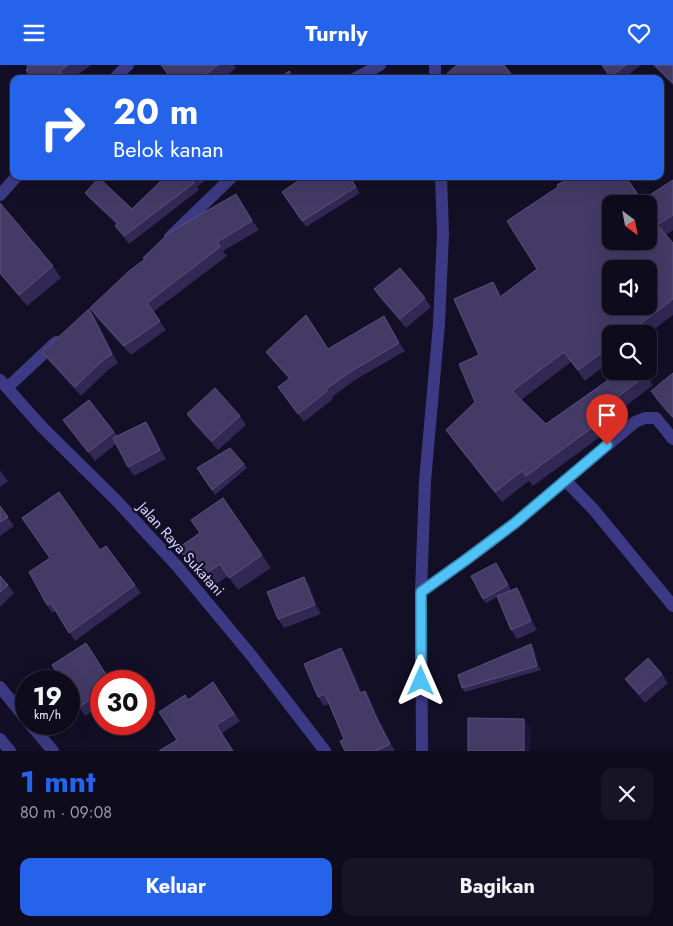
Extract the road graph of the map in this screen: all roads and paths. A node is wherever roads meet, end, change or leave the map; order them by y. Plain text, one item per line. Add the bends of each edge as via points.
1 (128, 65) edge
2 (380, 65) edge
3 (118, 75) edge
4 (361, 75) edge
5 (13, 180) edge
6 (229, 180) edge
7 (441, 180) edge
8 (0, 195) edge
9 (162, 243) edge
10 (64, 336) edge
11 (4, 384) edge
12 (673, 439) edge
13 (565, 480) junction
14 (421, 592) junction
15 (673, 607) edge
16 (0, 687) edge
17 (15, 705) edge
18 (39, 735) edge
19 (0, 739) edge
20 (10, 751) edge
21 (53, 751) edge
22 (326, 751) edge
23 (422, 751) edge

1 - 3 street
2 - 4 street
5 - 8 street
6 - 9 street
7 - 14 street via 443,243 425,481
10 - 11 street
11 - 22 street, Jalan Raya Sukatani via 177,566
12 - 13 street via 656,417 645,418 635,422
13 - 14 street via 515,523
13 - 15 street via 594,510
14 - 23 street
16 - 17 street
18 - 21 street
19 - 20 street

